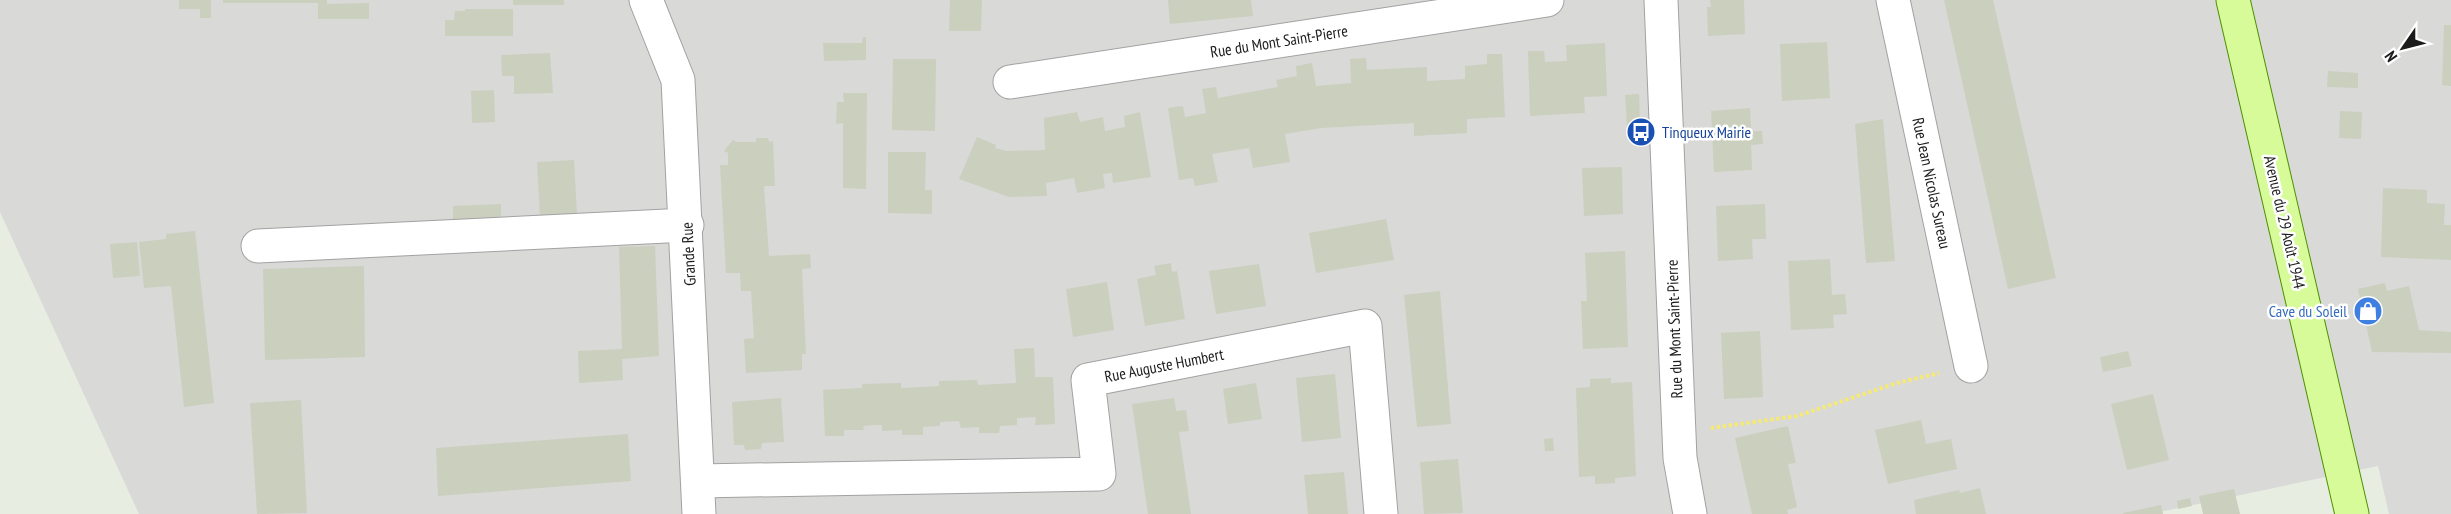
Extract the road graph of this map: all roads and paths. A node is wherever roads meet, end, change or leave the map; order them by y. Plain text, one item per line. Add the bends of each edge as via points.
1 (1547, 0) edge
2 (1660, 0) edge
3 (1893, 0) edge
4 (2233, 0) edge
5 (653, 7) edge
6 (1010, 82) dead end
7 (687, 225) junction
8 (258, 246) dead end
9 (1971, 366) joint
10 (1678, 436) junction
11 (698, 481) junction
12 (699, 514) edge
13 (1381, 514) edge
14 (1690, 514) edge
15 (2352, 514) edge

1 - 6 street, Rue du Mont Saint-Pierre
2 - 10 street, Rue du Mont Saint-Pierre
3 - 9 street, Rue Jean Nicolas Sureau
4 - 15 main road, Avenue du 29 Août 1944
5 - 7 street, Grande Rue via 678,80
7 - 8 street
7 - 11 street, Grande Rue
9 - 10 path via 1897,383 1797,416
10 - 14 street, Rue du Mont Saint-Pierre
11 - 12 street, Grande Rue
11 - 13 street, Rue Auguste Humbert via 1099,474 1088,380 1365,326

